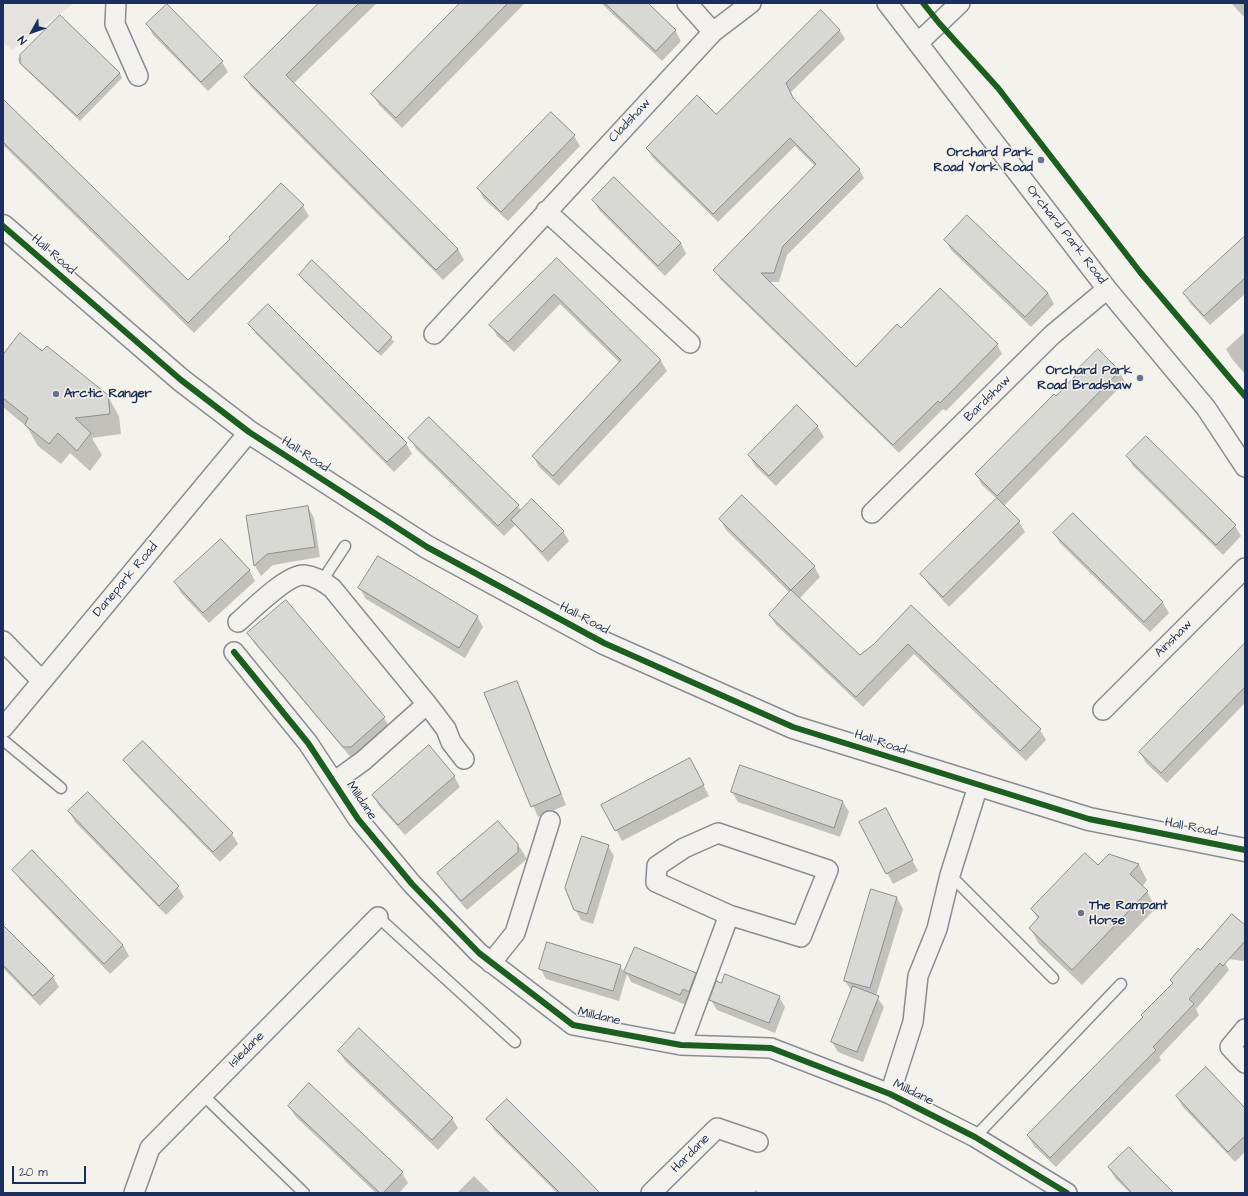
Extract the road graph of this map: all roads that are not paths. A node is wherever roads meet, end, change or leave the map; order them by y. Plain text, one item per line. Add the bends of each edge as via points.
1 (116, 3) edge
2 (687, 3) edge
3 (751, 3) edge
4 (886, 3) edge
5 (960, 3) edge
6 (713, 32) junction
7 (918, 43) junction
8 (138, 76) dead end
9 (546, 211) junction
10 (3, 226) edge
11 (1107, 289) junction
12 (434, 334) dead end
13 (690, 343) dead end
14 (249, 432) junction
15 (1245, 467) edge
16 (872, 513) dead end
17 (345, 546) dead end
18 (1245, 568) edge
19 (322, 581) junction
20 (238, 622) dead end
21 (3, 641) edge
22 (234, 652) dead end
23 (42, 681) junction
24 (427, 704) junction
25 (1103, 710) dead end
26 (3, 728) edge
27 (3, 740) edge
28 (464, 759) dead end
29 (334, 781) junction
30 (978, 786) junction
31 (61, 788) dead end
32 (550, 821) dead end
33 (1245, 850) edge
34 (950, 875) junction
35 (729, 915) junction
36 (378, 917) joint
37 (492, 963) junction
38 (1053, 978) dead end
39 (1121, 984) dead end
40 (1245, 1029) edge
41 (515, 1042) dead end
42 (681, 1044) junction
43 (1245, 1063) edge
44 (203, 1094) junction
45 (890, 1094) junction
46 (975, 1137) junction
47 (758, 1142) dead end
48 (134, 1193) edge
49 (304, 1193) edge
50 (651, 1193) edge
51 (1067, 1193) edge

1 - 8 street via 115,24
2 - 6 street
3 - 6 street, Cladshaw
4 - 7 street, Orchard Park Road
5 - 7 street
6 - 9 street, Cladshaw
7 - 11 street, Orchard Park Road
9 - 12 street, Cladshaw
9 - 13 street
10 - 14 street, Hall Road via 181,380
11 - 15 street, Orchard Park Road via 1206,408
11 - 16 street, Bardshaw via 1052,335
14 - 23 street, Danepark Road
14 - 30 street, Hall Road via 426,547 604,643 793,726
17 - 19 lane
18 - 25 street, Ainshaw
19 - 20 street via 317,577 302,574 287,580
19 - 24 street via 332,588
21 - 23 street
22 - 29 street, Milldane via 308,743
23 - 26 street, Danepark Road
24 - 28 street
24 - 29 street, Milldane via 363,761
27 - 31 lane
29 - 37 street, Milldane via 358,819 412,884 479,953
30 - 33 street, Hall Road via 1090,819
30 - 34 street, Milldane
32 - 37 street via 515,933
34 - 38 lane
34 - 45 street, Milldane via 937,929 918,976 913,1022
35 - 35 street via 801,937 828,870 718,833 684,848 657,866 656,882
35 - 42 street
36 - 41 lane
36 - 44 street, Isledane
37 - 42 street, Milldane via 573,1025
39 - 46 lane
40 - 43 street via 1230,1046
42 - 45 street, Milldane via 771,1048
44 - 48 street, Isledane via 150,1148
44 - 49 lane
45 - 46 street, Milldane
46 - 51 street, Milldane
47 - 50 street, Hardane via 717,1128

